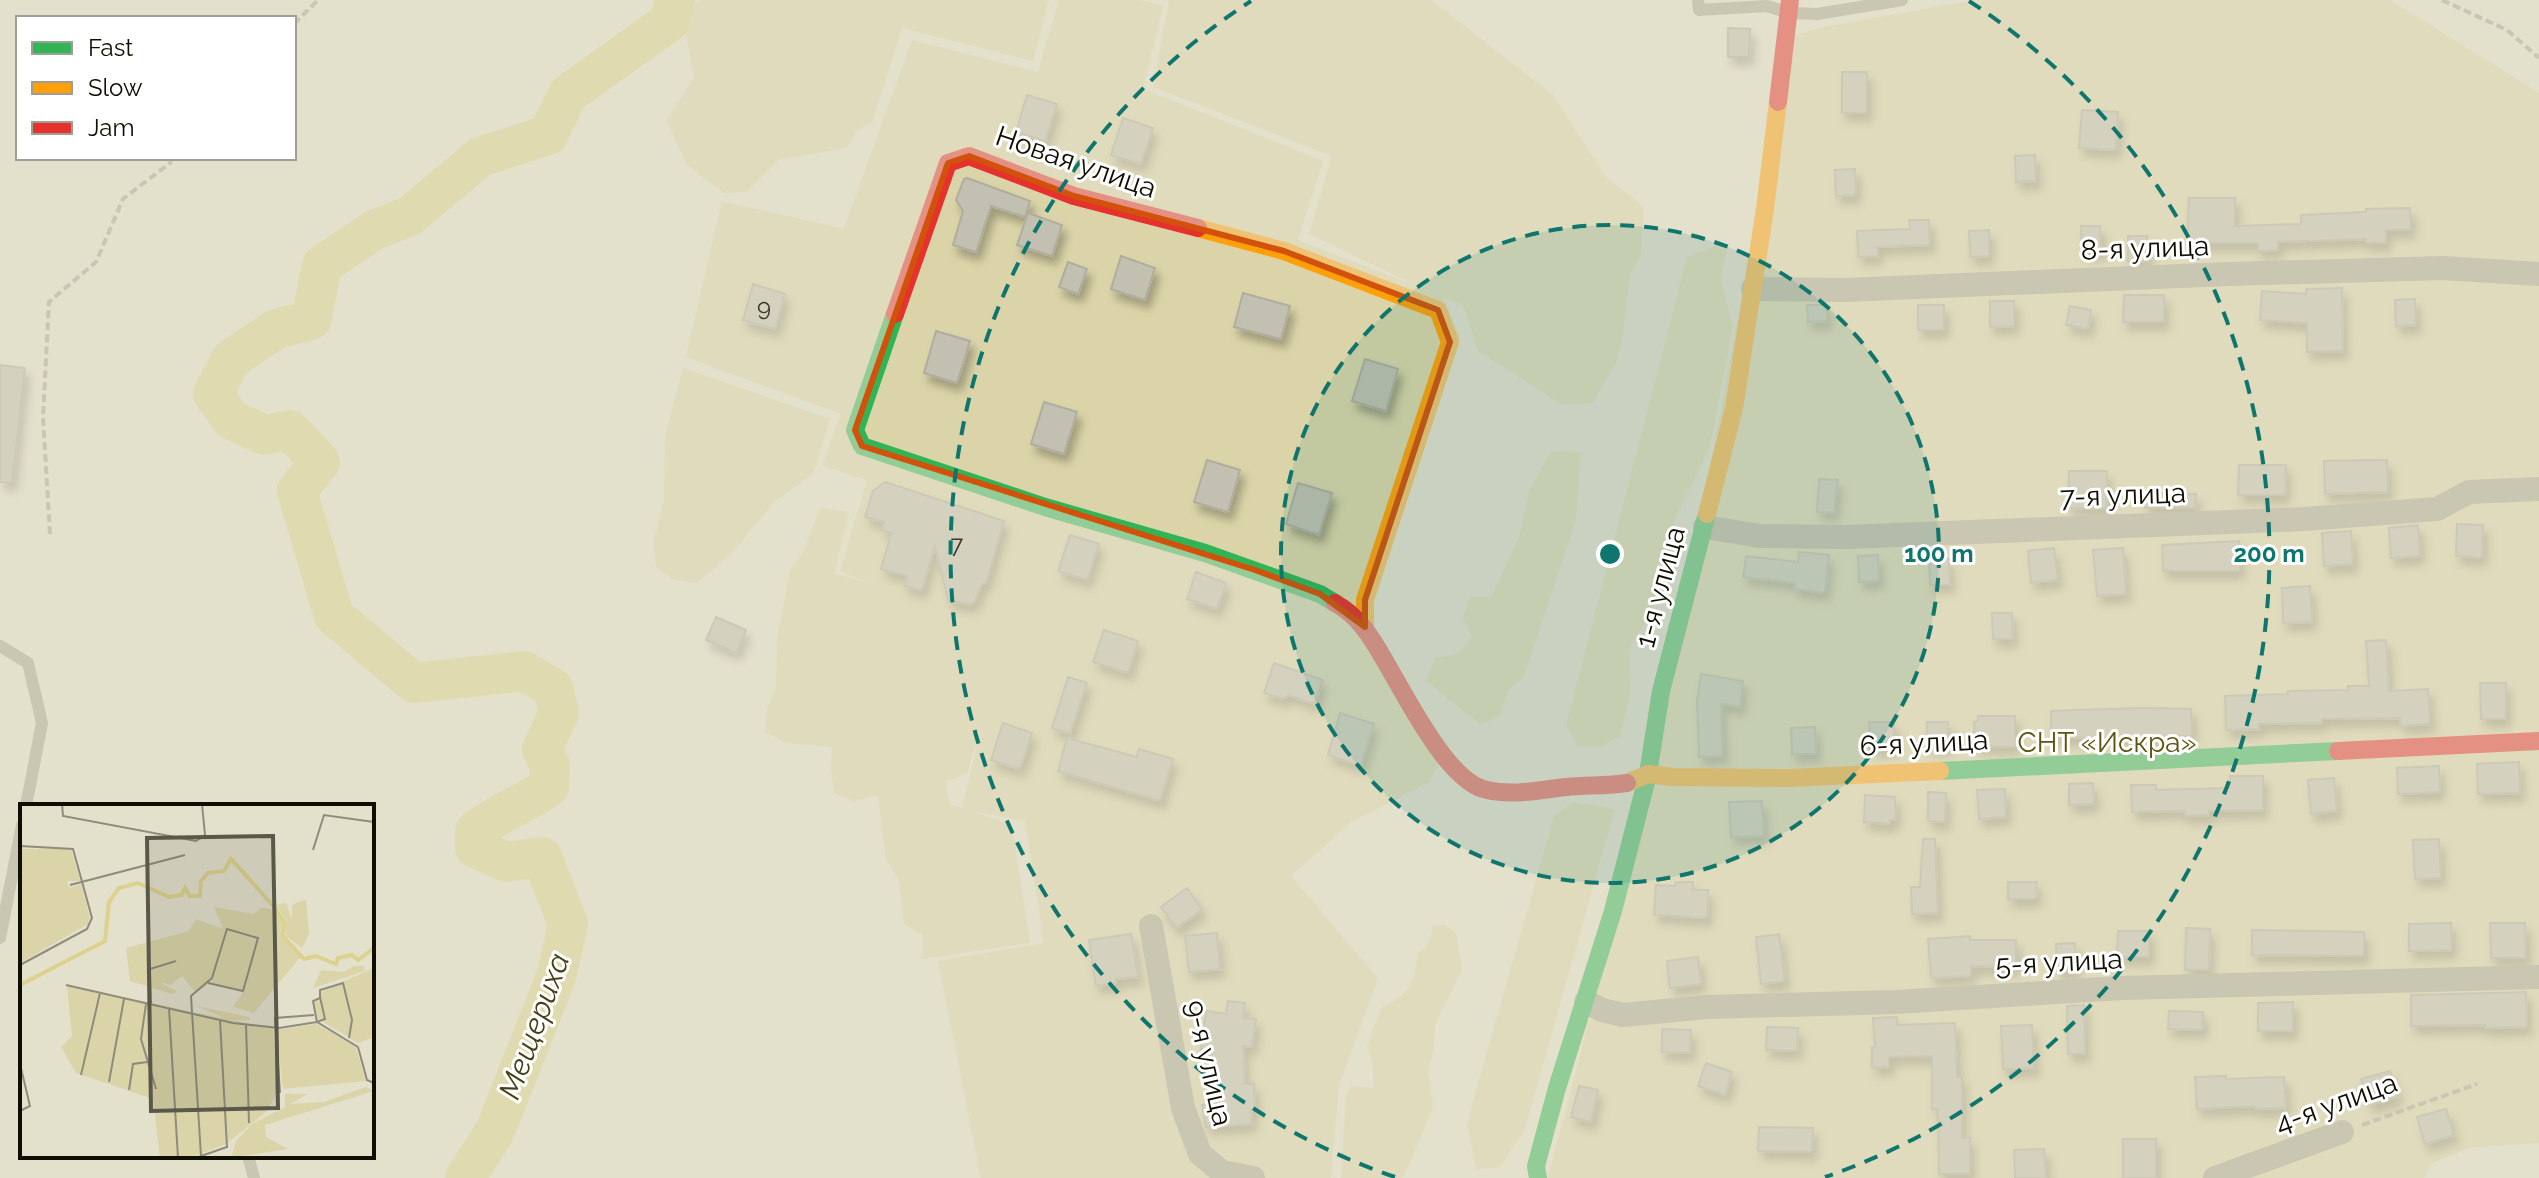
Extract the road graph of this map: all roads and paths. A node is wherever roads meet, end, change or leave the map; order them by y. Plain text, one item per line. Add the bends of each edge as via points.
1 (318, 0) edge
2 (1698, 0) edge
3 (1902, 0) edge
4 (2442, 0) edge
5 (1789, 6) edge
6 (296, 22) edge
7 (2539, 58) edge
8 (171, 160) edge
9 (2539, 274) edge
10 (1753, 289) junction
11 (2539, 489) edge
12 (1705, 527) junction
13 (50, 534) dead end
14 (1365, 627) junction
15 (0, 646) edge
16 (2539, 741) edge
17 (1648, 774) junction
18 (26, 804) edge
19 (20, 835) edge
20 (1151, 926) dead end
21 (0, 938) edge
22 (2539, 977) edge
23 (1586, 1002) junction
24 (2477, 1084) dead end
25 (2342, 1132) joint
26 (249, 1158) edge
27 (1532, 1174) edge
28 (1222, 1175) edge
29 (254, 1178) edge
30 (1253, 1178) edge
31 (2215, 1178) edge

1 - 6 path
2 - 5 lane via 1699,10
3 - 5 lane via 1817,14
4 - 7 path via 2507,30
5 - 10 street, 1-я улица
8 - 13 path via 123,199 96,262 49,302 43,417
9 - 10 street, 8-я улица via 2443,268
10 - 12 street, 1-я улица via 1734,408
11 - 12 street, 7-я улица via 2469,492 2437,509 2305,519 1846,537 1760,536
12 - 17 street, 1-я улица via 1661,691
14 - 14 street, Новая улица via 1320,594 1255,570 862,446 855,430 948,163 969,156 1074,196 1284,251 1438,310 1450,342 1365,600
14 - 17 street, Новая улица via 1455,771 1483,790 1509,793 1625,784
15 - 18 lane via 28,663 42,723
16 - 17 street, 6-я улица via 1789,778
17 - 23 street, 1-я улица
19 - 21 lane
20 - 28 street, 9-я улица via 1183,1108 1200,1154
22 - 23 street, 5-я улица via 2122,988 1623,1015
23 - 27 street, 1-я улица
24 - 25 path, 4-я улица
25 - 31 street, 4-я улица
26 - 29 lane
28 - 30 street, 9-я улица

